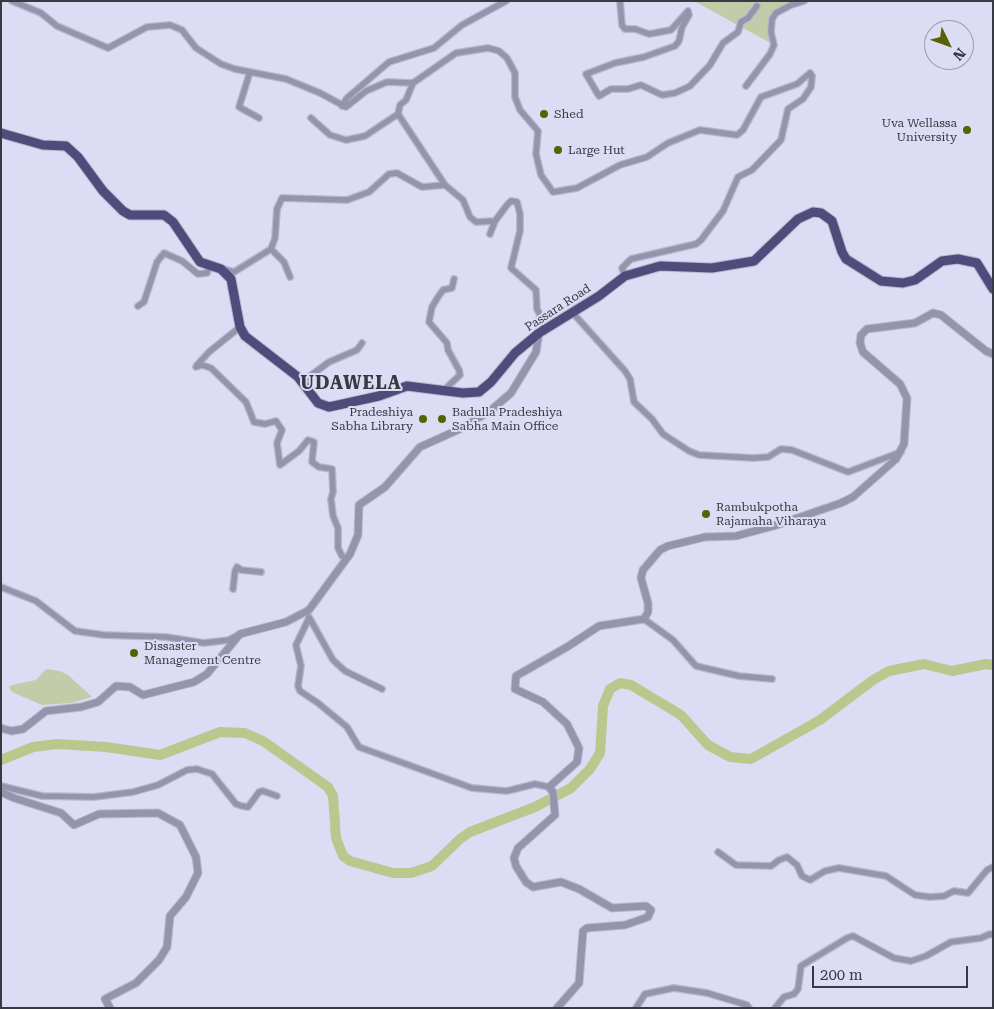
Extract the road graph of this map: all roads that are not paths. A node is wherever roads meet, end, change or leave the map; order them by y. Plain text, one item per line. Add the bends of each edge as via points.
1 (12, 1) edge
2 (506, 1) edge
3 (620, 1) edge
4 (804, 1) edge
5 (756, 6) dead end
6 (250, 72) junction
7 (413, 83) junction
8 (746, 86) dead end
9 (342, 106) junction
10 (398, 114) junction
11 (259, 118) dead end
12 (311, 118) dead end
13 (1, 134) edge
14 (445, 185) junction
15 (495, 221) junction
16 (490, 234) dead end
17 (271, 249) junction
18 (210, 266) junction
19 (221, 269) junction
20 (625, 276) junction
21 (290, 277) dead end
22 (454, 279) dead end
23 (993, 289) edge
24 (138, 306) dead end
25 (572, 312) junction
26 (240, 327) junction
27 (541, 331) junction
28 (362, 343) dead end
29 (993, 354) edge
30 (302, 382) junction
31 (444, 390) junction
32 (901, 452) junction
33 (342, 556) dead end
34 (261, 572) dead end
35 (1, 587) edge
36 (233, 589) dead end
37 (309, 610) junction
38 (309, 618) junction
39 (644, 619) junction
40 (240, 634) junction
41 (772, 679) dead end
42 (382, 689) dead end
43 (1, 728) edge
44 (1, 786) edge
45 (551, 789) junction
46 (1, 792) edge
47 (276, 796) dead end
48 (718, 852) dead end
49 (993, 867) edge
50 (993, 935) edge
51 (110, 1008) edge
52 (556, 1008) edge
53 (636, 1008) edge
54 (749, 1008) edge
55 (775, 1008) edge

1 - 6 street via 41,13 57,26 108,48 147,27 170,25 182,30 196,48 221,64
2 - 9 street via 462,25 434,48 389,62
3 - 5 street via 625,29 649,34 671,30 688,11 688,15 674,46 586,74 599,96 611,89 641,85 662,95 690,86 710,65 723,43 738,32 741,22
4 - 8 street via 776,13 771,32 774,46
6 - 9 street via 286,79
6 - 11 street via 240,107
7 - 9 street via 387,82 366,91 350,106
7 - 10 street
7 - 20 street via 456,53 488,48 499,51 515,72 515,97 520,110 538,131 536,154 541,176 549,189 559,192 577,188 700,130 737,135 761,97 797,84 810,73 811,86 803,98 788,109 781,140 752,170 738,177 723,211 701,240 696,244 631,259 622,268
10 - 12 street via 364,136 346,140 330,135
10 - 14 street
13 - 18 highway via 26,142 66,146 78,156 118,206 130,215 164,215 174,222 200,262
14 - 15 street via 463,200 470,217 476,222
14 - 17 street via 422,187 397,173 389,174 369,192 347,200 282,198 277,209
15 - 16 street
15 - 27 street via 507,205 517,202 520,231 511,268 536,290
17 - 19 street via 234,272
17 - 21 street via 284,262
18 - 19 highway
18 - 24 street via 207,273 198,274 164,252 157,262 144,302
19 - 26 highway via 231,279
20 - 23 highway, Passara Road via 660,266 712,268 754,261 798,219 813,212 821,213 832,221 846,259 881,281 903,283 914,280 942,261 958,259 977,263
20 - 25 highway, Passara Road
22 - 31 street via 452,288 443,290 432,307 429,322 448,343 448,350 459,370 460,375
25 - 27 highway, Passara Road
25 - 32 street via 630,379 634,402 663,434 689,451 753,458 768,457 781,449 792,450 848,472
26 - 30 highway, Passara Road via 245,336
26 - 33 street via 196,367 211,368 246,402 254,422 276,421 282,430 277,443 280,465 308,440 314,442 312,462 332,469 331,499
27 - 31 highway, Passara Road via 515,352 484,389 473,393
27 - 37 street via 536,352 511,392 490,411 420,447 386,487 359,505 358,535 350,554
28 - 30 street via 357,350 329,362
29 - 32 street via 941,315 933,313 915,323 867,329 860,343 863,352 900,384 907,398
30 - 31 highway, Passara Road via 318,403 329,407 407,386
32 - 39 street via 853,497 841,503 736,536 705,537 660,550 643,570 641,578 648,603
34 - 36 street via 237,567
35 - 40 street via 36,601 75,631 204,643 230,640
37 - 38 street
37 - 40 street via 286,622
38 - 42 street via 333,660 345,671
38 - 45 street via 296,645 301,666 298,686 347,728 359,748 472,788 507,790 535,784
39 - 41 street via 673,640 696,666 739,676
39 - 45 street via 599,626 516,676 516,690 543,702 567,724 579,748 577,762
40 - 43 street via 207,674 194,682 143,695 130,687 116,686 98,702 81,708 46,711 23,729 11,731
44 - 47 street via 42,796 94,797 149,787 187,770 198,769 212,774 236,804 248,807 263,791
45 - 52 street via 556,809 554,818 526,839 515,853 514,862 526,882 533,887 561,882 612,908 646,906 651,910 648,918 626,925 583,931 580,983
46 - 51 street via 61,813 74,825 99,814 158,813 180,825 188,840 196,857 198,873 186,897 170,916 167,946 159,960 136,983 104,999
48 - 49 street via 736,865 771,866 787,858 797,865 802,876 810,880 825,871 839,868 886,876 914,895 930,897 968,893
50 - 55 street via 951,942 911,961 894,958 853,936 847,938 801,966 798,989 784,997
53 - 54 street via 645,994 674,988 707,993

